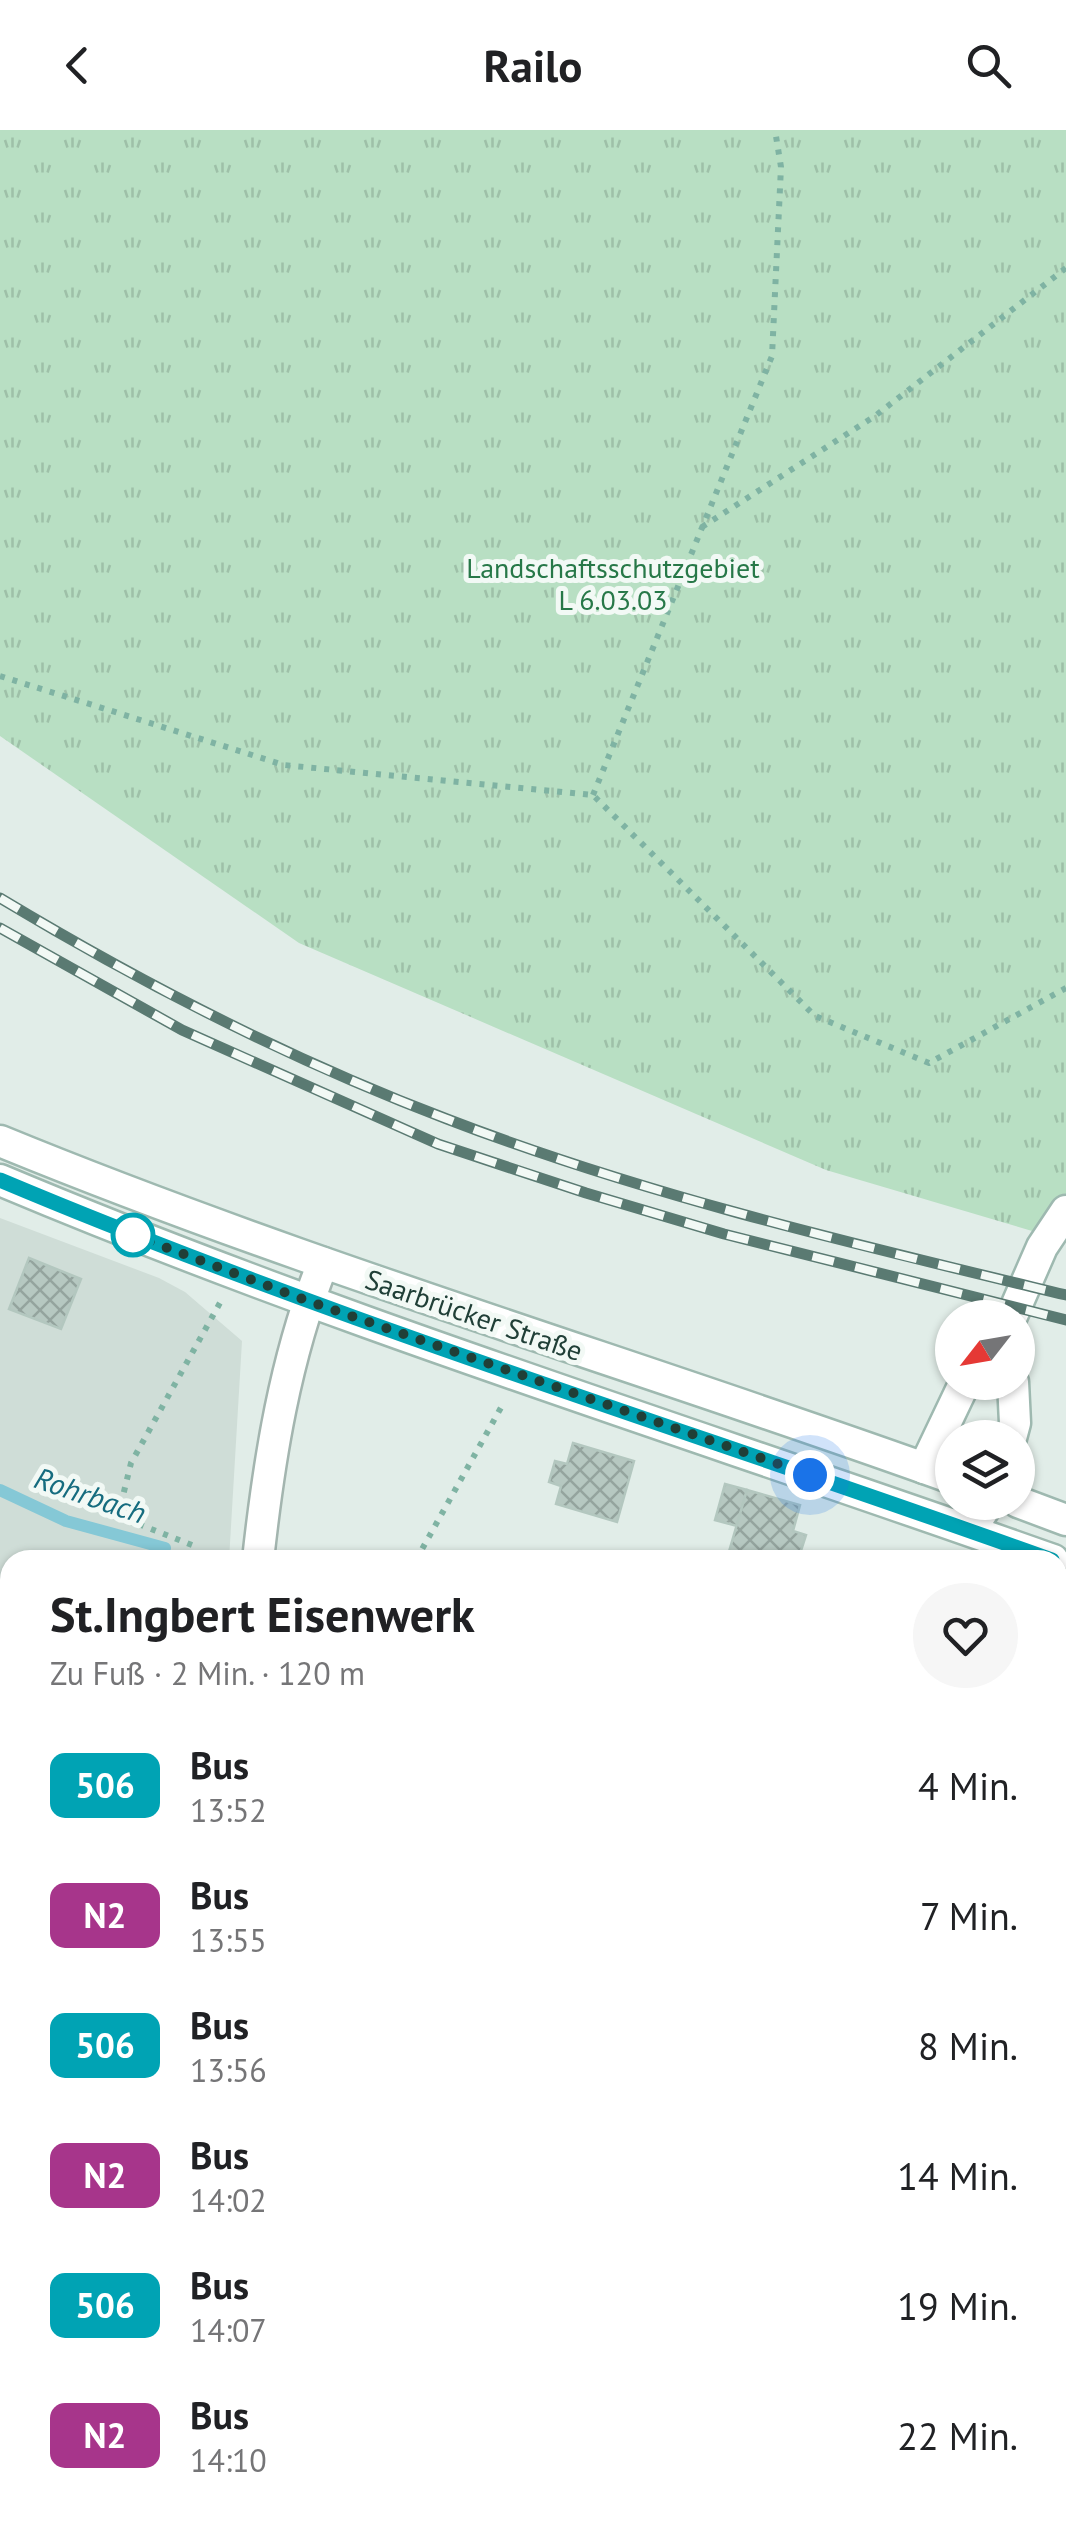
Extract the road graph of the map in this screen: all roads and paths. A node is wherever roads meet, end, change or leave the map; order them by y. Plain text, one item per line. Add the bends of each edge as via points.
1 (774, 130) edge
2 (1066, 268) edge
3 (702, 528) junction
4 (0, 676) edge
5 (592, 795) junction
6 (1066, 988) edge
7 (0, 1141) edge
8 (0, 1180) edge
9 (1066, 1211) edge
10 (323, 1264) junction
11 (236, 1274) junction
12 (1019, 1300) edge
13 (308, 1301) junction
14 (520, 1374) junction
15 (935, 1472) edge
16 (1035, 1508) edge
17 (950, 1520) edge
18 (969, 1520) edge
19 (1066, 1520) edge
20 (955, 1526) junction
21 (192, 1544) dead end
22 (259, 1550) edge
23 (422, 1550) edge
24 (1024, 1550) edge

1 - 3 path via 780,167 772,356
2 - 3 path via 875,416
3 - 5 path
4 - 5 path via 284,765
5 - 6 path via 815,1016 929,1064
7 - 10 main road, Saarbrücker Straße
8 - 11 main road, Saarbrücker Straße
9 - 12 main road
10 - 13 main road
10 - 15 main road, Saarbrücker Straße
11 - 13 main road, Saarbrücker Straße
11 - 21 path via 131,1463 118,1516
13 - 14 main road, Saarbrücker Straße
13 - 22 main road via 281,1402
14 - 20 main road, Saarbrücker Straße
14 - 23 path
16 - 19 main road
17 - 20 main road
18 - 20 main road
20 - 24 main road, Saarbrücker Straße

